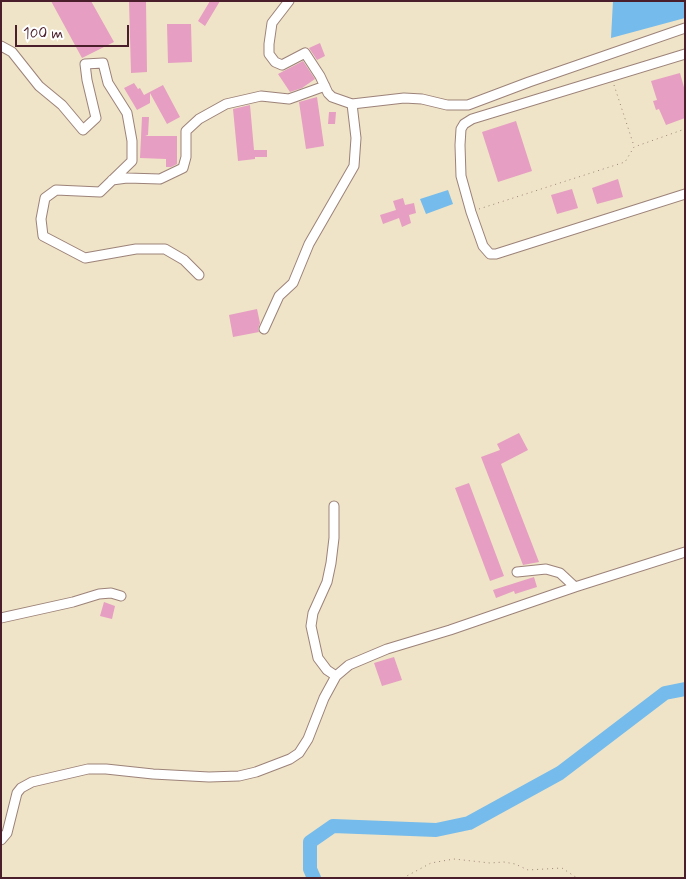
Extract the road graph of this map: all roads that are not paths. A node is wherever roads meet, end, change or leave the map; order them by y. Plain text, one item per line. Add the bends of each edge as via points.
1 (289, 1) edge
2 (685, 28) edge
3 (1, 46) edge
4 (685, 54) edge
5 (325, 86) junction
6 (352, 104) junction
7 (112, 180) junction
8 (685, 194) edge
9 (199, 274) dead end
10 (264, 329) dead end
11 (334, 506) dead end
12 (685, 552) edge
13 (517, 572) dead end
14 (575, 587) junction
15 (120, 596) dead end
16 (1, 618) edge
17 (336, 676) junction
18 (1, 840) edge

1 - 5 street via 272,24 269,54 282,65 305,53
2 - 6 street via 468,105 404,98
3 - 7 street via 12,52 39,86 83,130 96,118 85,64 103,63 108,83 127,113 132,142 132,161
4 - 8 street via 472,119 461,129 460,145 461,176 471,212 483,246 492,254
5 - 6 street via 332,97
5 - 7 street via 289,99 261,96 226,104 199,119 186,131 183,168 160,179
6 - 10 street via 356,138 354,166 309,244 293,283 278,296
7 - 9 street via 100,192 56,190 45,198 41,219 43,236 85,258 136,249 165,249
11 - 17 street via 331,563 311,626 318,658
12 - 14 street
13 - 14 street via 546,569 560,573
14 - 17 street via 387,648 349,664
15 - 16 street via 99,594
17 - 18 street via 304,748 290,759 239,776 88,769 32,782 17,793

